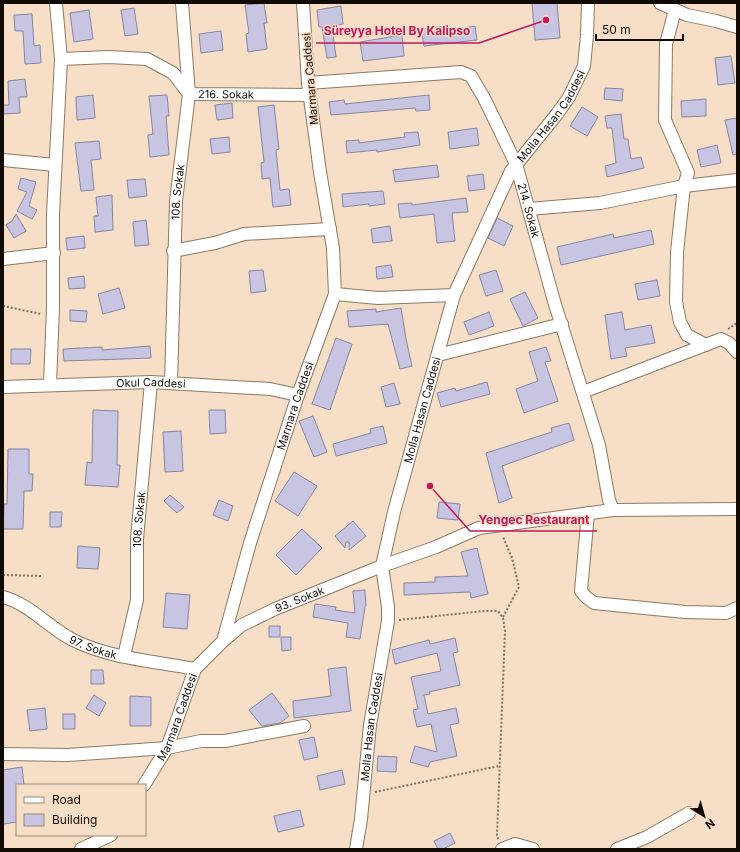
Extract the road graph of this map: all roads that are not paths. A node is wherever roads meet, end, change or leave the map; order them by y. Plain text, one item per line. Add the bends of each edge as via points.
1 (56, 3) edge
2 (182, 3) edge
3 (303, 3) edge
4 (588, 3) edge
5 (660, 3) edge
6 (675, 10) junction
7 (737, 18) edge
8 (716, 21) junction
9 (737, 27) edge
10 (61, 59) junction
11 (308, 83) junction
12 (189, 94) junction
13 (310, 95) junction
14 (3, 160) edge
15 (516, 164) junction
16 (55, 165) junction
17 (737, 180) edge
18 (684, 186) junction
19 (529, 210) junction
20 (330, 229) junction
21 (173, 251) junction
22 (54, 253) junction
23 (3, 259) edge
24 (335, 294) junction
25 (454, 295) junction
26 (562, 324) junction
27 (706, 345) junction
28 (737, 352) edge
29 (438, 355) junction
30 (151, 382) junction
31 (171, 383) junction
32 (50, 384) junction
33 (3, 387) edge
34 (583, 392) junction
35 (298, 395) junction
36 (737, 509) edge
37 (613, 510) junction
38 (588, 513) junction
39 (382, 566) junction
40 (3, 597) edge
41 (737, 608) edge
42 (222, 641) junction
43 (124, 656) junction
44 (195, 669) junction
45 (304, 726) dead end
46 (167, 748) junction
47 (3, 754) edge
48 (145, 784) edge
49 (689, 813) dead end
50 (110, 836) edge
51 (501, 845) edge
52 (81, 849) edge
53 (107, 849) edge
54 (356, 849) edge
55 (532, 849) edge
56 (617, 849) edge

1 - 10 street
2 - 12 street, 108. Sokak
3 - 11 street, Marmara Caddesi
4 - 15 street, Molla Hasan Caddesi via 584,66 569,97
5 - 6 street
6 - 8 street
6 - 18 street via 666,44 664,120 688,173
7 - 8 street
8 - 9 street
10 - 12 street, 216. Sokak via 147,59 173,73
10 - 16 street
11 - 13 street, Marmara Caddesi
11 - 15 street, 214. Sokak via 460,72 471,76
12 - 13 street, 216. Sokak
12 - 21 street, 108. Sokak via 176,201
13 - 20 street, Marmara Caddesi
14 - 16 street
15 - 19 street, 214. Sokak
15 - 25 street, Molla Hasan Caddesi via 510,171
16 - 22 street
17 - 18 street
18 - 19 street via 600,203
18 - 27 street via 677,252 676,302 680,322 687,335
19 - 26 street, 214. Sokak
20 - 21 street via 244,234
20 - 24 street, Marmara Caddesi via 336,278
21 - 31 street, 108. Sokak
22 - 23 street
22 - 32 street
24 - 25 street via 378,298
24 - 35 street, Marmara Caddesi
25 - 29 street, Molla Hasan Caddesi
26 - 29 street
26 - 34 street, 214. Sokak
27 - 28 street via 721,340 729,343
27 - 34 street
29 - 39 street, Molla Hasan Caddesi via 394,512
30 - 31 street, Okul Caddesi
30 - 32 street, Okul Caddesi
30 - 43 street, 108. Sokak via 137,539 137,600
31 - 35 street, Okul Caddesi via 270,389
32 - 33 street, Okul Caddesi
34 - 37 street, 214. Sokak via 599,445
35 - 42 street, Marmara Caddesi via 250,543
36 - 37 street, 93. Sokak
37 - 38 street, 93. Sokak
38 - 39 street, 93. Sokak via 479,528 436,547
38 - 41 street via 580,582 581,590 590,600 604,604 685,612 726,613
39 - 42 street, 93. Sokak via 275,609 242,625
39 - 54 street, Molla Hasan Caddesi via 388,621 370,725
40 - 43 street, 97. Sokak via 15,600 73,640 113,655
42 - 44 street, Marmara Caddesi
43 - 44 street, 97. Sokak
44 - 46 street, Marmara Caddesi
45 - 46 street via 225,742 201,740
46 - 47 street via 68,755
46 - 48 street, Marmara Caddesi
49 - 56 street via 647,837
50 - 52 street
50 - 53 street
51 - 55 street via 515,844

